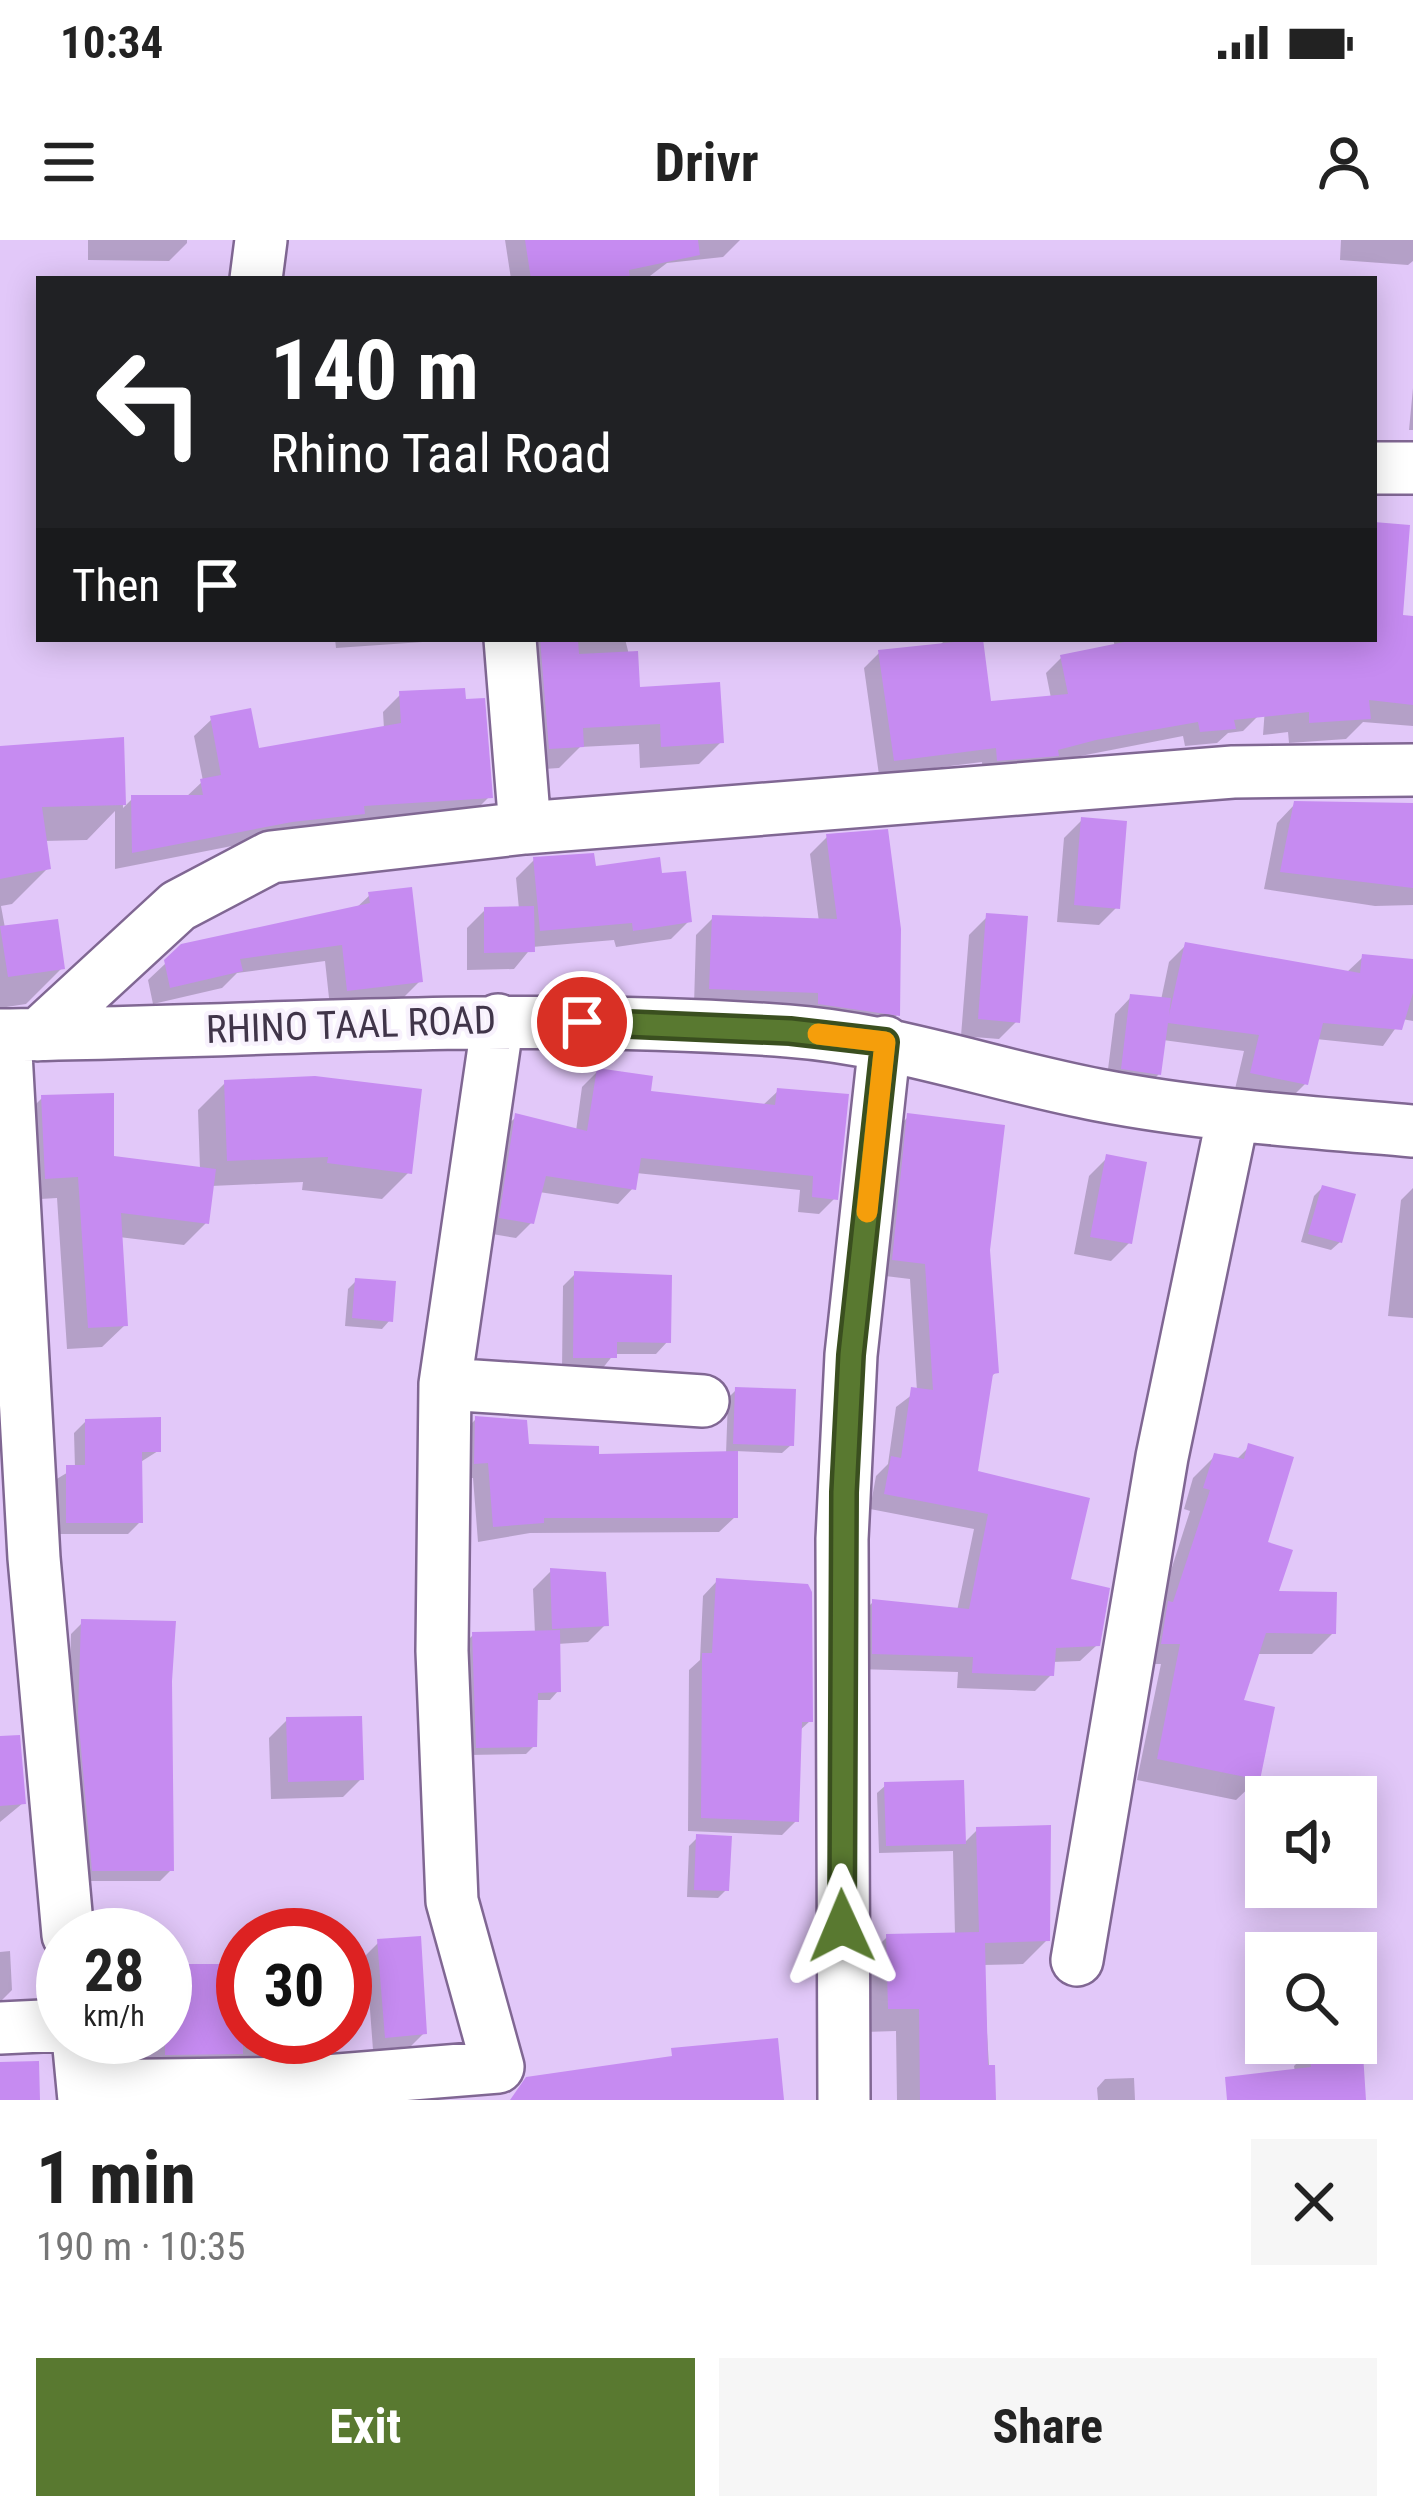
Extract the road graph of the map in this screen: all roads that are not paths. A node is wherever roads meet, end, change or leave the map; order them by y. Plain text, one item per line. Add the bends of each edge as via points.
1 (261, 240) edge
2 (256, 276) edge
3 (1377, 468) edge
4 (1413, 468) edge
5 (510, 642) edge
6 (1413, 770) edge
7 (526, 828) junction
8 (499, 1020) junction
9 (14, 1035) edge
10 (885, 1042) junction
11 (1233, 1116) junction
12 (1413, 1131) edge
13 (445, 1384) junction
14 (703, 1401) dead end
15 (66, 1908) edge
16 (1077, 1960) dead end
17 (36, 2026) edge
18 (0, 2028) edge
19 (81, 2074) edge
20 (844, 2100) edge

1 - 2 street
3 - 4 street
5 - 7 street
6 - 7 street via 1233,772
7 - 9 street via 271,857 178,906
8 - 9 street, RHINO TAAL ROAD
8 - 10 street, RHINO TAAL ROAD
8 - 13 street
9 - 15 street via 34,1558
10 - 11 street, RHINO TAAL ROAD via 1013,1078
10 - 20 street via 851,1355 842,1538
11 - 12 street, RHINO TAAL ROAD
11 - 16 street via 1162,1457
13 - 14 street
13 - 19 street via 442,1673 452,1901 498,2067 302,2083
17 - 18 street

